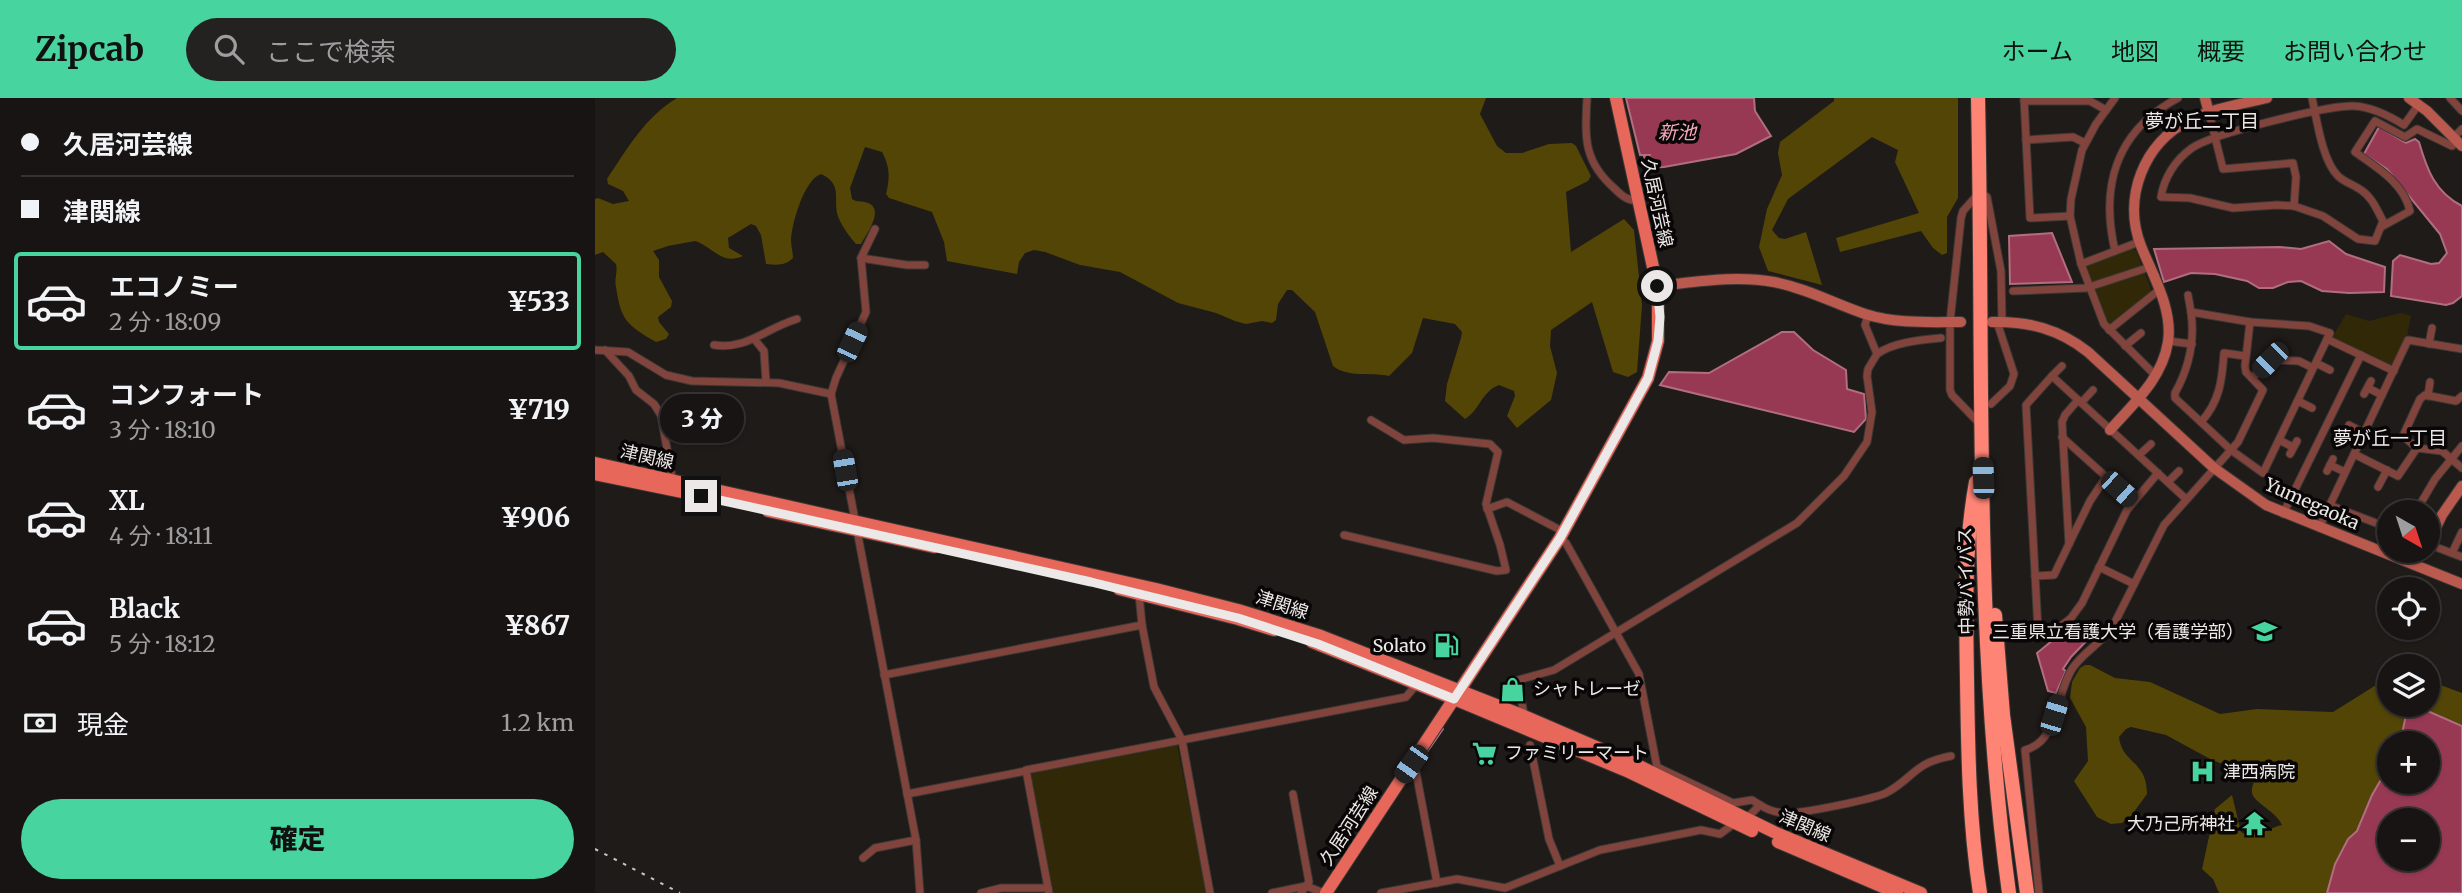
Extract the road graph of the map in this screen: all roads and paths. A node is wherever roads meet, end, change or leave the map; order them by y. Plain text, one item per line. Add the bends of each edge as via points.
1 (1587, 98) edge
2 (1616, 98) edge
3 (1978, 98) edge
4 (2115, 98) edge
5 (2178, 98) edge
6 (2205, 98) edge
7 (2267, 98) edge
8 (2312, 98) edge
9 (2450, 98) edge
10 (2024, 100) edge
11 (2414, 101) edge
12 (2233, 102) edge
13 (2106, 110) junction
14 (2462, 111) edge
15 (2315, 112) junction
16 (2209, 113) junction
17 (2462, 129) edge
18 (2215, 138) junction
19 (2026, 140) junction
20 (2458, 142) edge
21 (2085, 144) junction
22 (1980, 192) junction
23 (1639, 201) junction
24 (2294, 206) junction
25 (2070, 216) junction
26 (2381, 227) junction
27 (874, 229) dead end
28 (2140, 242) junction
29 (2115, 251) junction
30 (861, 258) junction
31 (2081, 264) junction
32 (925, 265) dead end
33 (2144, 270) dead end
34 (1657, 286) junction
35 (2089, 287) junction
36 (2159, 290) junction
37 (2013, 291) dead end
38 (2188, 295) dead end
39 (2191, 312) junction
40 (1868, 315) junction
41 (797, 319) dead end
42 (1927, 322) junction
43 (1955, 322) junction
44 (1997, 322) junction
45 (2250, 322) junction
46 (2432, 328) dead end
47 (2109, 330) junction
48 (2141, 333) dead end
49 (1941, 338) dead end
50 (755, 340) junction
51 (1928, 340) junction
52 (2327, 340) junction
53 (2168, 341) junction
54 (2192, 344) junction
55 (2428, 344) junction
56 (714, 345) dead end
57 (2125, 346) junction
58 (605, 349) junction
59 (2462, 349) edge
60 (595, 350) edge
61 (1877, 354) junction
62 (2361, 355) junction
63 (2245, 356) junction
64 (2315, 365) junction
65 (2061, 366) dead end
66 (2330, 370) dead end
67 (2394, 371) junction
68 (2052, 376) junction
69 (2156, 376) junction
70 (2252, 378) junction
71 (766, 382) junction
72 (2430, 382) dead end
73 (2368, 388) dead end
74 (2093, 390) dead end
75 (831, 394) junction
76 (2382, 395) junction
77 (2428, 396) junction
78 (2462, 396) edge
79 (2139, 398) junction
80 (2080, 401) junction
81 (2298, 401) junction
82 (1991, 404) dead end
83 (2312, 408) dead end
84 (1371, 420) dead end
85 (2201, 422) junction
86 (1981, 425) junction
87 (2349, 425) dead end
88 (2110, 430) junction
89 (2364, 433) junction
90 (2062, 437) junction
91 (2279, 440) junction
92 (2151, 443) dead end
93 (2462, 446) edge
94 (2293, 447) dead end
95 (2417, 448) junction
96 (2231, 450) junction
97 (1982, 453) junction
98 (2354, 454) junction
99 (2139, 455) junction
100 (2451, 458) junction
101 (595, 463) edge
102 (2330, 465) dead end
103 (2214, 468) junction
104 (2462, 468) edge
105 (2387, 470) junction
106 (2179, 471) dead end
107 (2345, 472) junction
108 (2158, 473) junction
109 (595, 474) edge
110 (2106, 477) junction
111 (2168, 482) junction
112 (2462, 485) edge
113 (674, 486) junction
114 (2378, 487) dead end
115 (2186, 499) junction
116 (2424, 500) edge
117 (2133, 501) junction
118 (2329, 505) junction
119 (1487, 509) junction
120 (2283, 514) junction
121 (2440, 519) edge
122 (2377, 523) edge
123 (855, 525) junction
124 (2319, 528) junction
125 (2462, 533) edge
126 (1344, 535) dead end
127 (1562, 535) junction
128 (2069, 544) junction
129 (2440, 549) edge
130 (2452, 553) junction
131 (2462, 557) edge
132 (2420, 564) edge
133 (2099, 567) junction
134 (2419, 567) junction
135 (2035, 576) junction
136 (2134, 584) junction
137 (2462, 584) edge
138 (1139, 594) junction
139 (1142, 625) junction
140 (1615, 633) junction
141 (884, 675) junction
142 (1417, 684) junction
143 (1457, 694) junction
144 (1524, 716) junction
145 (1182, 740) junction
146 (1530, 745) dead end
147 (1951, 757) dead end
148 (1414, 768) junction
149 (1026, 771) junction
150 (907, 794) junction
151 (1293, 794) dead end
152 (1760, 805) junction
153 (1740, 821) junction
154 (916, 840) junction
155 (863, 858) dead end
156 (1560, 866) junction
157 (1437, 883) junction
158 (1048, 890) edge
159 (1304, 890) edge
160 (920, 893) edge
161 (981, 893) edge
162 (1210, 893) edge
163 (1272, 893) edge
164 (1325, 893) edge
165 (1381, 893) edge
166 (1896, 893) edge
167 (1921, 893) edge
168 (1980, 893) edge
169 (2009, 893) edge
170 (2027, 893) edge
171 (2039, 893) edge

1 - 23 street via 1587,143 1592,162 1626,199
2 - 23 main road, 久居河芸線
3 - 22 highway, 中勢バイパス
4 - 13 street
5 - 29 street via 2144,122 2119,159 2109,202
6 - 16 street
7 - 12 street
8 - 15 street
9 - 14 street
10 - 13 street via 2084,100
10 - 19 street
11 - 15 street via 2404,125 2364,107
11 - 20 street
12 - 16 street
13 - 21 street
15 - 18 street
15 - 26 street via 2332,168 2367,195 2383,221
16 - 18 street
16 - 28 street via 2171,131 2141,171 2134,207
17 - 20 street
18 - 24 street via 2223,169 2293,163
18 - 24 street via 2179,159 2161,197 2233,208
19 - 21 street via 2073,137
19 - 25 street via 2030,218
20 - 26 street via 2452,146 2417,129 2405,137 2375,121 2355,152 2386,173 2410,211
21 - 25 street
22 - 43 street via 1961,218
22 - 44 street via 1987,197 2001,271
22 - 86 highway, 中勢バイパス
23 - 34 main road, 久居河芸線
24 - 26 street via 2323,216 2358,239 2375,241
25 - 31 street
27 - 30 street
28 - 29 street
28 - 36 street
29 - 31 street
30 - 32 street
30 - 75 street via 866,312
31 - 35 street
33 - 35 street
34 - 40 street via 1719,279 1763,281 1800,289
34 - 127 main road, 久居河芸線 via 1658,341 1648,378
35 - 37 street
35 - 47 street
36 - 47 street
36 - 53 street
38 - 39 street
39 - 45 street
39 - 54 street
40 - 42 street
40 - 61 street via 1865,325
41 - 50 street via 779,324
42 - 43 street
42 - 51 street
43 - 86 street via 1950,390
44 - 79 street, Yumegaoka via 2037,325 2062,335
44 - 82 street via 2014,374 2010,386
45 - 52 street via 2309,326 2330,333
45 - 63 street
46 - 55 street
47 - 57 street
48 - 57 street
49 - 51 street
50 - 56 street via 728,347
50 - 71 street via 764,351
51 - 61 street
52 - 62 street
52 - 64 street
53 - 54 street
53 - 69 street
54 - 85 street via 2175,398
55 - 59 street
55 - 67 street via 2408,340
57 - 69 street
58 - 60 street
58 - 71 street via 628,352 666,375 692,381
58 - 113 street via 636,390 658,408
61 - 140 street via 1868,369 1872,419 1867,442 1844,477 1797,523
62 - 67 street
62 - 120 street
63 - 70 street
63 - 85 street via 2224,353 2221,388
64 - 66 street
64 - 70 street via 2270,360
64 - 81 street
65 - 68 street
67 - 76 street
68 - 80 street
68 - 135 street via 2026,405
69 - 79 street
70 - 96 street via 2263,390
71 - 75 street
72 - 77 street
73 - 76 street
74 - 80 street
75 - 123 street
76 - 89 street
77 - 78 street via 2456,401
77 - 95 street via 2420,399 2403,436
79 - 88 street
79 - 103 street, Yumegaoka
80 - 88 street
80 - 90 street via 2062,418
81 - 83 street
81 - 91 street
84 - 119 street via 1404,440 1464,440 1495,447 1498,452
85 - 96 street
86 - 97 highway, 中勢バイパス
87 - 89 street
88 - 99 street
89 - 98 street
90 - 110 street
90 - 128 street
91 - 94 street
91 - 96 street via 2263,473
92 - 99 street
93 - 100 street
95 - 100 street via 2442,451
95 - 105 street via 2398,476
96 - 103 street
97 - 168 highway via 1969,519 1966,610 1970,804
97 - 169 highway, 中勢バイパス via 1987,679
97 - 170 highway via 1999,676
98 - 105 street
98 - 107 street
99 - 108 street
100 - 104 street
100 - 116 street
101 - 113 main road, 津関線
102 - 107 street
103 - 115 street
103 - 120 street, Yumegaoka
105 - 114 street
106 - 111 street
107 - 118 street
108 - 111 street
108 - 117 street
109 - 113 main road, 津関線
110 - 117 street
110 - 128 street
111 - 115 street
112 - 121 street
113 - 123 main road, 津関線
115 - 136 street via 2164,525
117 - 133 street
118 - 122 street
118 - 124 street
119 - 126 street via 1506,571
119 - 127 street via 1507,502
120 - 124 street, Yumegaoka
123 - 138 main road, 津関線
123 - 141 street
123 - 143 main road, 津関線 via 1238,610 1321,636
124 - 134 street, Yumegaoka
125 - 130 street
127 - 140 street
127 - 143 main road, 久居河芸線
128 - 135 street via 2054,575
129 - 130 street
130 - 131 street
132 - 134 street
133 - 135 street via 2082,603 2056,630 2038,630
133 - 136 street
134 - 137 street, Yumegaoka
136 - 171 street via 2109,632 2067,678 2047,735 2025,750
138 - 139 street
138 - 142 main road, 津関線 via 1238,618
139 - 141 street
139 - 145 street via 1154,687
140 - 144 street via 1547,674 1518,680
140 - 152 street via 1639,674 1657,767 1733,803 1752,800
141 - 150 street
142 - 143 main road, 津関線
142 - 145 street via 1406,697
143 - 144 main road, 津関線
143 - 148 main road, 久居河芸線
143 - 153 main road, 津関線
144 - 153 main road, 津関線 via 1631,762
145 - 149 street
145 - 162 street
146 - 156 street via 1549,839
147 - 152 street via 1925,763 1877,797 1789,814
148 - 157 street
148 - 164 main road, 久居河芸線
149 - 150 street
149 - 158 street
150 - 154 street
151 - 159 street via 1309,882
152 - 153 street
153 - 156 street via 1720,834 1701,830 1626,844
153 - 166 main road, 津関線
153 - 167 main road, 津関線
154 - 155 street via 875,848
154 - 160 street
156 - 157 street via 1505,888 1457,879
157 - 165 street
158 - 161 street via 1000,888
159 - 163 street
159 - 164 street

